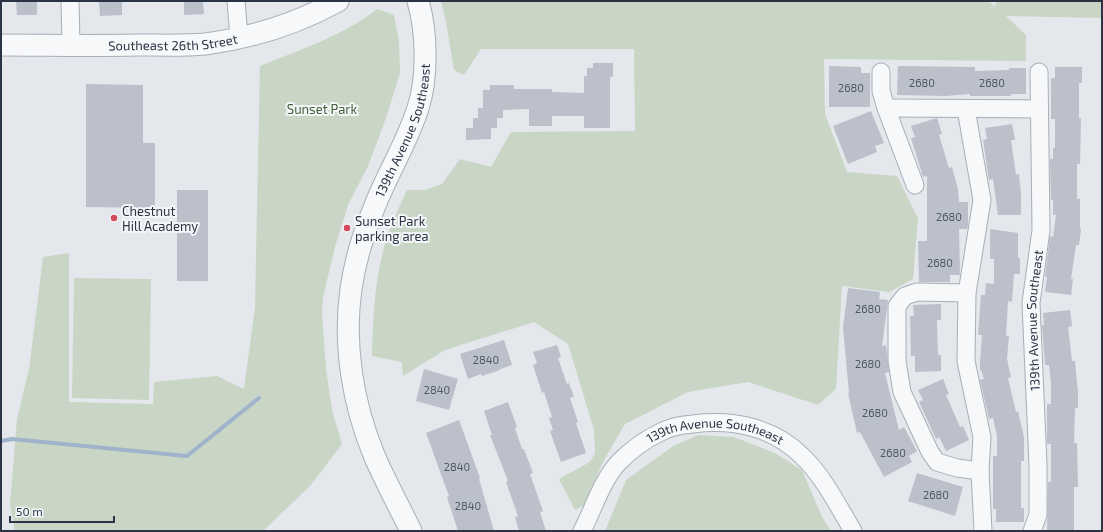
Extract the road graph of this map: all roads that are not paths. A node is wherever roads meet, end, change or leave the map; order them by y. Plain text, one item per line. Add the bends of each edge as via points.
1 (70, 1) edge
2 (236, 1) edge
3 (338, 1) edge
4 (418, 1) edge
5 (239, 37) junction
6 (1, 45) edge
7 (71, 45) junction
8 (881, 72) dead end
9 (1039, 72) dead end
10 (886, 108) junction
11 (1039, 108) junction
12 (966, 109) junction
13 (915, 185) dead end
14 (967, 293) junction
15 (980, 471) junction
16 (411, 531) edge
17 (582, 531) edge
18 (853, 531) edge
19 (983, 531) edge
20 (1032, 531) edge

1 - 7 street
2 - 5 street
3 - 5 street, Southeast 26th Street via 277,27
4 - 16 street, 139th Avenue Southeast via 424,33 423,88 418,109 363,238 351,290 348,325 351,366 362,425
5 - 7 street, Southeast 26th Street via 205,44
6 - 7 street, Southeast 26th Street
8 - 10 street via 881,91
9 - 11 street, 139th Avenue Southeast
10 - 12 street
10 - 13 street
11 - 12 street
11 - 20 street, 139th Avenue Southeast via 1040,230 1031,303 1038,515
12 - 14 street via 982,200
14 - 15 street via 966,361 982,438
14 - 15 street via 918,292 905,296 897,306 897,361 902,392 937,462
15 - 19 street
17 - 18 street, 139th Avenue Southeast via 618,462 638,445 662,431 680,426 720,422 773,434 785,442 813,469

